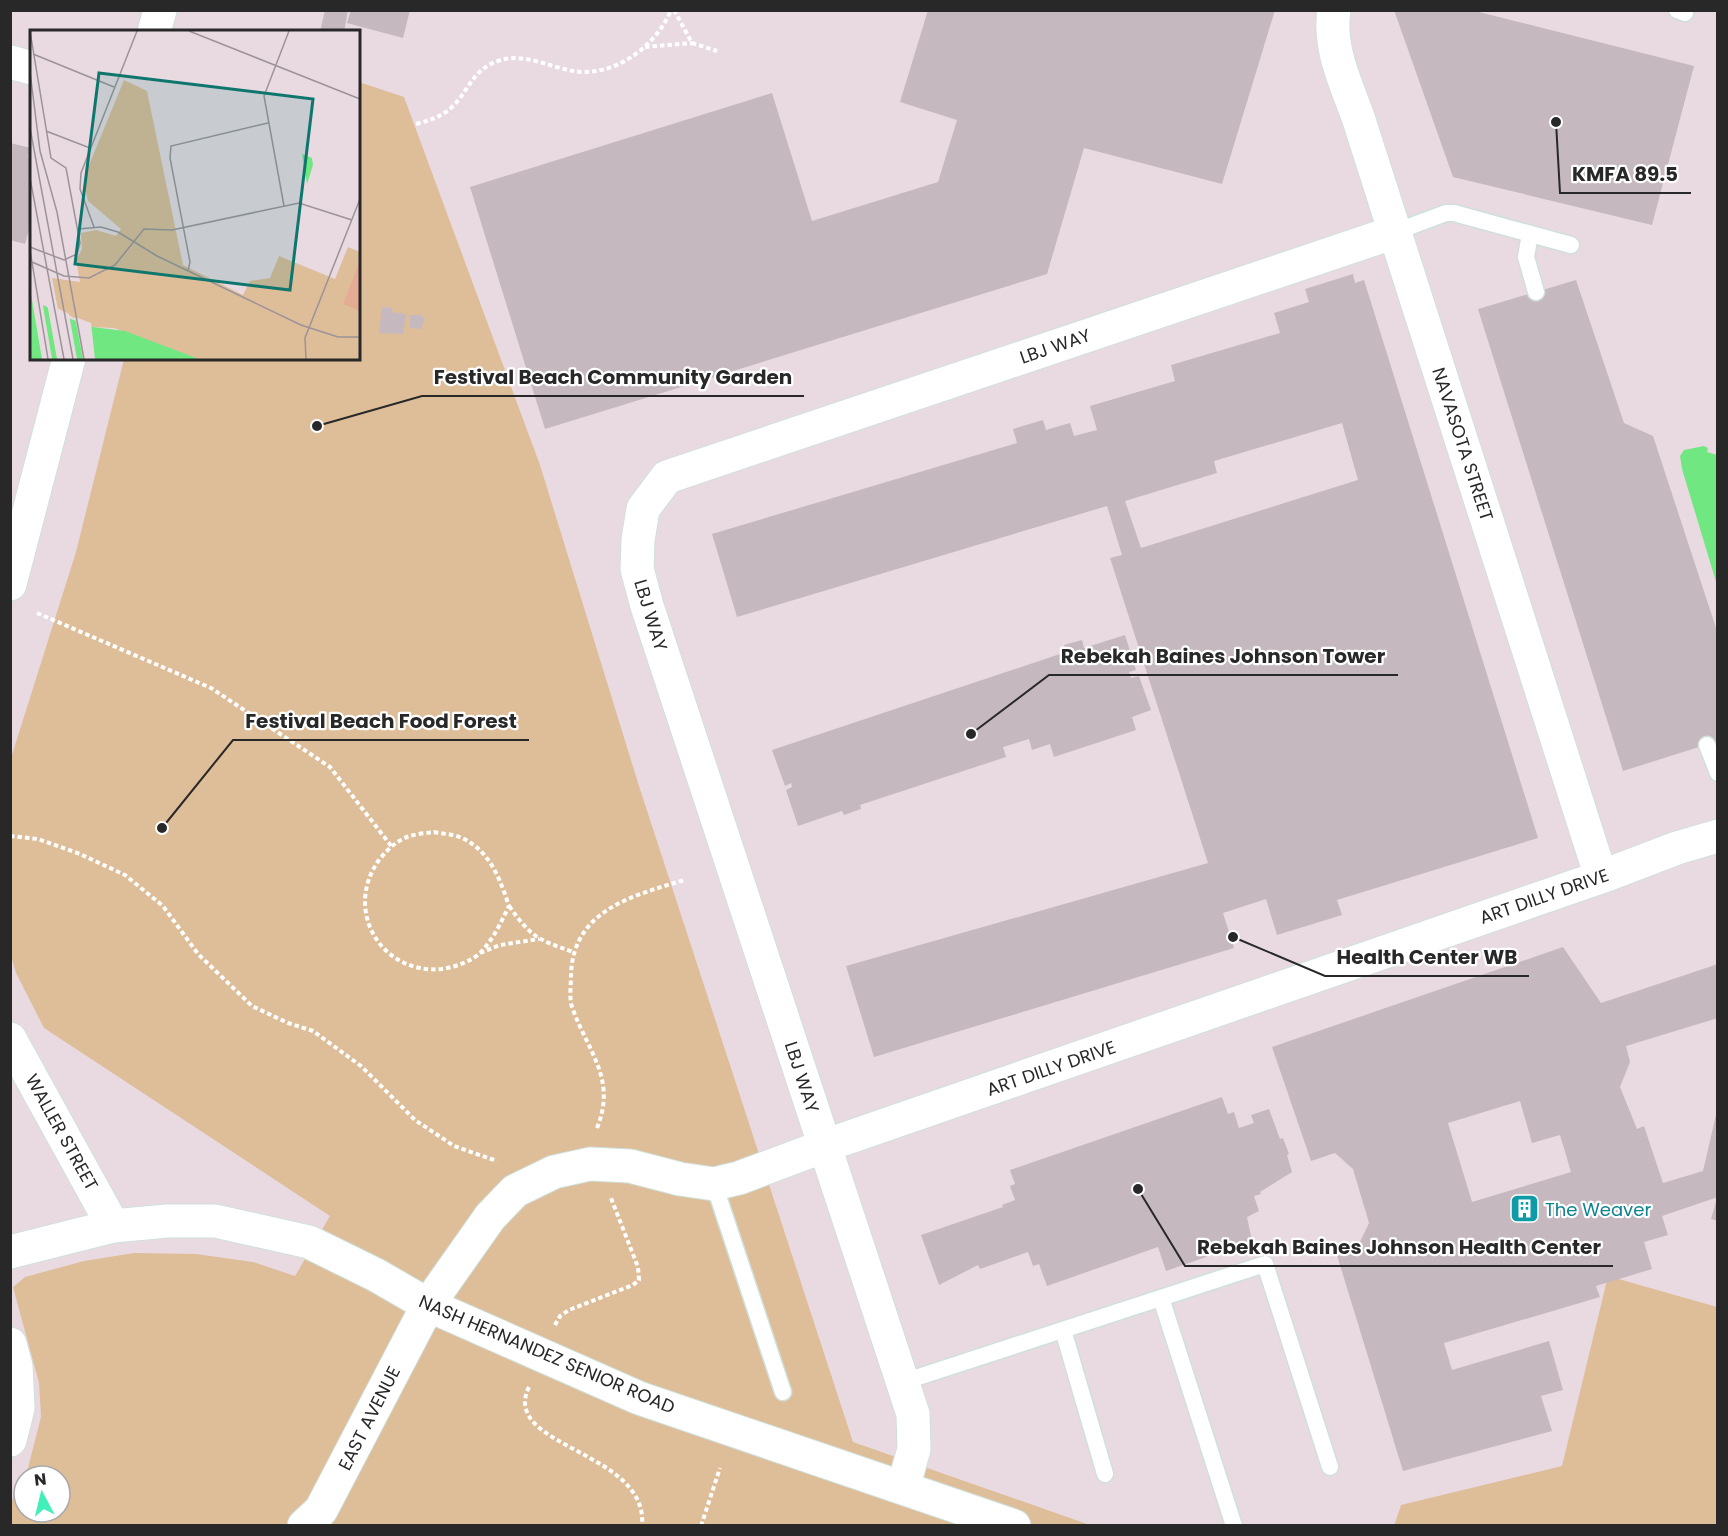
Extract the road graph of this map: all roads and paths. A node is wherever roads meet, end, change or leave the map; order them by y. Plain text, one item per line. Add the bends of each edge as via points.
1 (160, 10) edge
2 (672, 10) edge
3 (1334, 10) edge
4 (155, 30) edge
5 (692, 43) junction
6 (645, 47) junction
7 (717, 51) dead end
8 (10, 62) edge
9 (30, 67) edge
10 (416, 124) dead end
11 (1395, 232) junction
12 (1530, 234) junction
13 (1571, 245) dead end
14 (1536, 292) dead end
15 (68, 360) edge
16 (10, 584) edge
17 (38, 613) dead end
18 (1707, 745) dead end
19 (1718, 773) edge
20 (10, 836) edge
21 (1718, 836) edge
22 (392, 847) junction
23 (1601, 877) junction
24 (684, 880) dead end
25 (509, 906) junction
26 (539, 939) junction
27 (573, 952) junction
28 (479, 954) junction
29 (10, 1039) edge
30 (597, 1128) dead end
31 (824, 1146) junction
32 (502, 1163) dead end
33 (714, 1184) junction
34 (610, 1198) dead end
35 (113, 1226) junction
36 (10, 1252) edge
37 (1161, 1298) junction
38 (428, 1305) junction
39 (554, 1330) dead end
40 (1063, 1330) junction
41 (10, 1344) edge
42 (903, 1382) junction
43 (530, 1386) dead end
44 (783, 1392) dead end
45 (10, 1440) edge
46 (1330, 1467) dead end
47 (720, 1468) dead end
48 (1105, 1474) dead end
49 (903, 1488) junction
50 (304, 1526) edge
51 (642, 1526) edge
52 (700, 1526) edge
53 (1014, 1526) edge
54 (1234, 1526) edge

1 - 4 street
2 - 5 path
2 - 6 path
3 - 11 street, NAVASOTA STREET via 1338,62
5 - 6 path
5 - 7 path
6 - 10 path via 622,62 595,71 576,72 523,58 502,59 473,77 445,113
8 - 9 street
11 - 12 lane via 1454,213
11 - 23 street, NAVASOTA STREET
11 - 31 street, LBJ WAY via 667,477 643,509 637,569 647,606
12 - 13 lane
12 - 14 lane via 1526,257
15 - 16 street
17 - 22 path via 211,688 330,767
18 - 19 lane
20 - 32 path via 38,839 125,875 163,906 198,954 252,1006 313,1031 361,1066 415,1120 454,1146
21 - 23 street, ART DILLY DRIVE
22 - 25 path via 407,837 435,832 462,838 485,855
22 - 28 path via 370,872 364,897 367,923 380,945 401,963 428,970 455,967
23 - 31 street, ART DILLY DRIVE
24 - 27 path via 633,895 606,910 589,926
25 - 26 path
25 - 28 path
26 - 27 path
26 - 28 path via 500,945
27 - 30 path via 572,1005 603,1076 604,1112
29 - 35 street, WALLER STREET
31 - 33 street, ART DILLY DRIVE
31 - 42 street, LBJ WAY
33 - 38 street, ART DILLY DRIVE via 630,1166 590,1164 554,1172 515,1191 490,1217
33 - 44 lane
34 - 39 path via 638,1267 639,1280 569,1310 560,1316
35 - 36 street, NASH HERNANDEZ SENIOR ROAD
35 - 38 street, NASH HERNANDEZ SENIOR ROAD via 214,1221 309,1242
37 - 40 lane
37 - 46 lane via 1265,1264
37 - 54 lane
38 - 49 street, NASH HERNANDEZ SENIOR ROAD via 639,1398
38 - 50 street, EAST AVENUE via 321,1510
40 - 42 lane
40 - 48 lane
41 - 45 street via 16,1366 18,1408
42 - 49 street, LBJ WAY via 914,1414 914,1449
43 - 51 path via 526,1413 533,1424 620,1475 643,1514
47 - 52 path
49 - 53 street, NASH HERNANDEZ SENIOR ROAD

